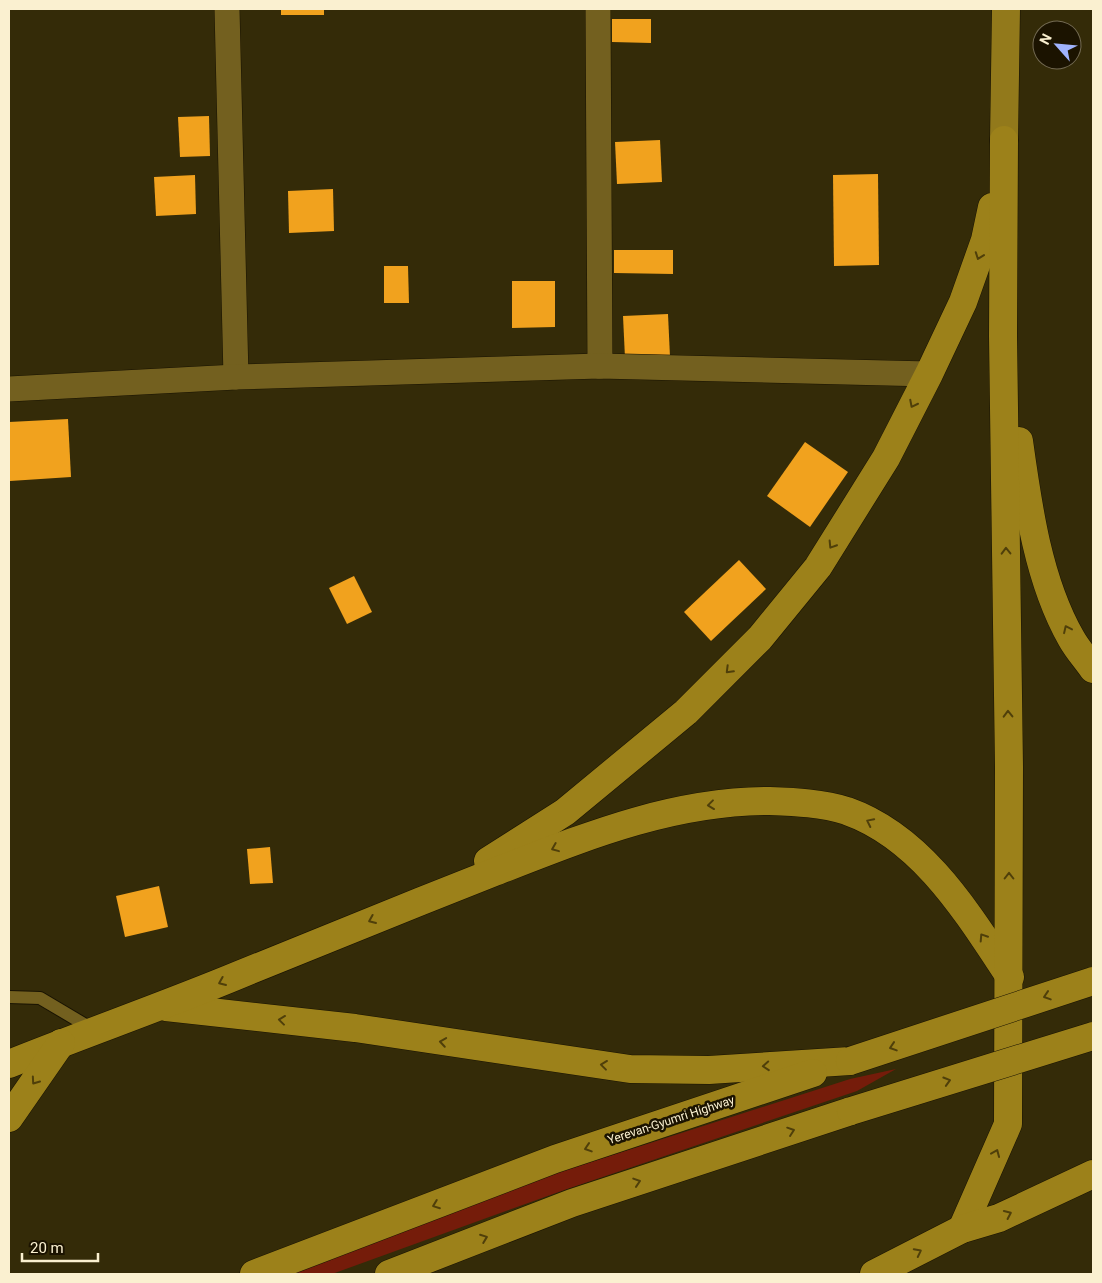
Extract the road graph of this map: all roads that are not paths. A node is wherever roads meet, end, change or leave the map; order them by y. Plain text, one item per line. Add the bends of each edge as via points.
1 (227, 9) edge
2 (598, 9) edge
3 (1006, 9) edge
4 (1004, 140) junction
5 (1003, 336) junction
6 (600, 366) junction
7 (929, 374) junction
8 (236, 377) junction
9 (9, 389) edge
10 (1093, 669) edge
11 (417, 901) junction
12 (1010, 977) junction
13 (1093, 981) edge
14 (9, 997) edge
15 (162, 1007) junction
16 (96, 1031) junction
17 (1093, 1036) edge
18 (61, 1043) junction
19 (850, 1061) junction
20 (9, 1064) edge
21 (9, 1118) edge
22 (1093, 1174) edge
23 (962, 1230) junction
24 (254, 1274) edge
25 (390, 1274) edge
26 (874, 1274) edge

1 - 8 street
2 - 6 street
3 - 4 main road
4 - 5 highway
4 -> 7 highway via 985,240 963,302
10 -> 5 highway via 1071,638 1055,603 1030,520
12 -> 5 highway
6 - 7 street
6 - 8 street
7 -> 11 highway via 886,458 818,567 760,638 686,712 565,812 497,856
8 - 9 street
12 -> 11 highway via 961,903 923,861 876,824 847,811 821,805 757,801 666,812 579,839
11 -> 15 highway
23 -> 12 highway via 1008,1124
13 -> 19 highway, Yerevan-Gyumri Highway, bridge
14 - 16 lane via 40,998
15 - 16 highway
19 -> 15 highway via 709,1070 630,1068 355,1028
16 - 18 highway
25 -> 17 highway, bridge via 572,1204
18 - 20 highway
18 -> 21 highway
19 -> 24 highway, Yerevan-Gyumri Highway via 555,1159
23 -> 22 highway via 999,1218
26 -> 23 highway

